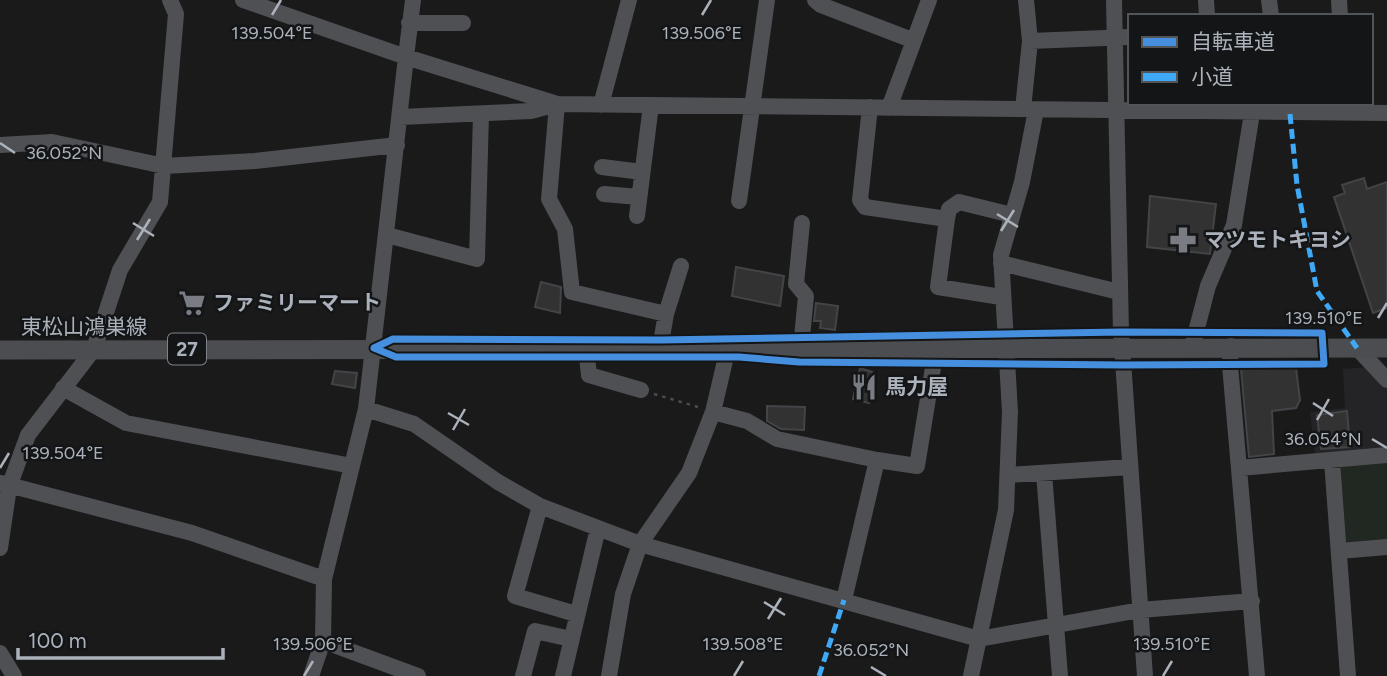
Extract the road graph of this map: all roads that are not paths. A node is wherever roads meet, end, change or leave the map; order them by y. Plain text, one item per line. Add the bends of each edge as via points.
1 (170, 0) edge
2 (243, 0) edge
3 (413, 0) edge
4 (629, 0) edge
5 (767, 0) edge
6 (815, 0) edge
7 (929, 0) edge
8 (1026, 0) edge
9 (1114, 0) edge
10 (409, 23) junction
11 (463, 23) dead end
12 (1122, 37) edge
13 (912, 40) junction
14 (1030, 41) junction
15 (406, 57) junction
16 (557, 104) junction
17 (601, 105) junction
18 (651, 105) junction
19 (753, 106) junction
20 (870, 107) junction
21 (889, 108) junction
22 (1283, 109) edge
23 (1347, 109) edge
24 (1030, 110) junction
25 (1114, 111) junction
26 (1252, 113) junction
27 (1387, 113) edge
28 (481, 114) junction
29 (400, 117) junction
30 (0, 145) edge
31 (397, 145) junction
32 (164, 166) junction
33 (602, 167) dead end
34 (642, 172) junction
35 (604, 194) dead end
36 (639, 197) junction
37 (739, 201) dead end
38 (1012, 215) junction
39 (637, 216) dead end
40 (947, 219) junction
41 (802, 223) dead end
42 (387, 235) junction
43 (1001, 263) junction
44 (681, 266) dead end
45 (1119, 292) junction
46 (1001, 297) junction
47 (666, 314) junction
48 (1231, 346) junction
49 (1192, 347) junction
50 (374, 348) junction
51 (586, 348) junction
52 (660, 348) junction
53 (729, 348) junction
54 (801, 348) junction
55 (1357, 348) junction
56 (1387, 348) edge
57 (94, 349) junction
58 (936, 349) junction
59 (1004, 349) junction
60 (1122, 349) junction
61 (0, 350) edge
62 (1387, 380) edge
63 (64, 388) junction
64 (641, 390) road end
65 (366, 409) junction
66 (713, 412) junction
67 (1387, 454) edge
68 (877, 460) junction
69 (1332, 461) junction
70 (352, 466) junction
71 (1129, 467) junction
72 (1239, 468) junction
73 (1044, 473) junction
74 (1008, 475) junction
75 (4, 485) edge
76 (540, 506) junction
77 (598, 528) junction
78 (640, 544) junction
79 (1387, 547) edge
80 (0, 548) edge
81 (1339, 551) junction
82 (324, 579) junction
83 (844, 600) junction
84 (1252, 601) junction
85 (1140, 610) junction
86 (576, 614) junction
87 (1057, 626) junction
88 (571, 639) junction
89 (979, 639) junction
90 (323, 641) junction
91 (0, 653) edge
92 (14, 676) edge
93 (311, 676) edge
94 (418, 676) edge
95 (523, 676) edge
96 (563, 676) edge
97 (609, 676) edge
98 (971, 676) edge
99 (1060, 676) edge
100 (1145, 676) edge
101 (1257, 676) edge
102 (1348, 676) edge

1 - 32 street via 176,14
2 - 15 street
3 - 10 street
4 - 17 street
5 - 19 street
6 - 13 street
7 - 13 street
8 - 14 street
9 - 12 street
10 - 11 street
10 - 15 street
12 - 14 street
12 - 25 street
13 - 21 street
14 - 24 street
15 - 16 street
15 - 29 street
16 - 17 street
16 - 28 street via 531,111
16 - 47 street via 549,199 565,229 572,292
17 - 18 street
18 - 19 street
18 - 34 street
19 - 20 street
19 - 37 street
20 - 21 street
20 - 40 street via 860,200 865,207
21 - 24 street
22 - 23 street
22 - 26 street
23 - 27 street
24 - 25 street
24 - 38 street
25 - 26 street
25 - 45 street
26 - 49 street via 1234,225 1208,286
28 - 29 street
28 - 42 street via 477,259
29 - 31 street
30 - 32 street via 52,142
31 - 32 street
31 - 42 street
32 - 57 street via 160,202 120,270
33 - 34 street
34 - 36 street
35 - 36 street
36 - 39 street
38 - 40 street via 959,201 949,209
38 - 43 street
40 - 46 street via 938,287
41 - 54 street via 796,284 806,296
42 - 50 street
43 - 45 street
43 - 46 street
44 - 47 street
45 - 60 street
46 - 59 street
47 - 52 street
48 - 49 main road, 東松山鴻巣線 / 27
48 - 55 main road, 東松山鴻巣線 / 27
48 - 72 street
49 - 60 main road, 東松山鴻巣線 / 27
50 - 51 main road, 東松山鴻巣線 / 27
50 - 57 main road, 東松山鴻巣線 / 27
50 - 65 street
51 - 52 main road, 東松山鴻巣線 / 27
51 - 64 street via 589,375
52 - 53 main road, 東松山鴻巣線 / 27
53 - 54 main road, 東松山鴻巣線 / 27
53 - 66 street
54 - 58 main road, 東松山鴻巣線 / 27
55 - 56 main road, 東松山鴻巣線 / 27
55 - 62 street
57 - 61 main road, 東松山鴻巣線 / 27
57 - 63 street
58 - 59 main road, 東松山鴻巣線 / 27
58 - 68 street via 917,466
59 - 60 main road, 東松山鴻巣線 / 27
59 - 74 street via 1010,412
60 - 71 street
63 - 70 street via 126,423
63 - 75 street via 29,435
65 - 70 street
65 - 76 street via 414,424
66 - 68 street via 747,421 777,439
66 - 78 street via 689,473
67 - 69 street
68 - 83 street
69 - 72 street
69 - 81 street
70 - 82 street
71 - 73 street
71 - 85 street
72 - 84 street
73 - 74 street
73 - 87 street
74 - 89 street via 1000,547
75 - 80 street
75 - 82 street via 192,533
76 - 77 street
76 - 86 street via 515,596
77 - 78 street
77 - 86 street
78 - 83 street
78 - 97 street via 623,594
79 - 81 street
81 - 102 street
82 - 90 street
83 - 89 street
84 - 85 street
84 - 101 street
85 - 87 street
85 - 100 street
86 - 88 street
87 - 89 street
87 - 99 street
88 - 95 street via 535,631
88 - 96 street
89 - 98 street
90 - 93 street
90 - 94 street
91 - 92 street

